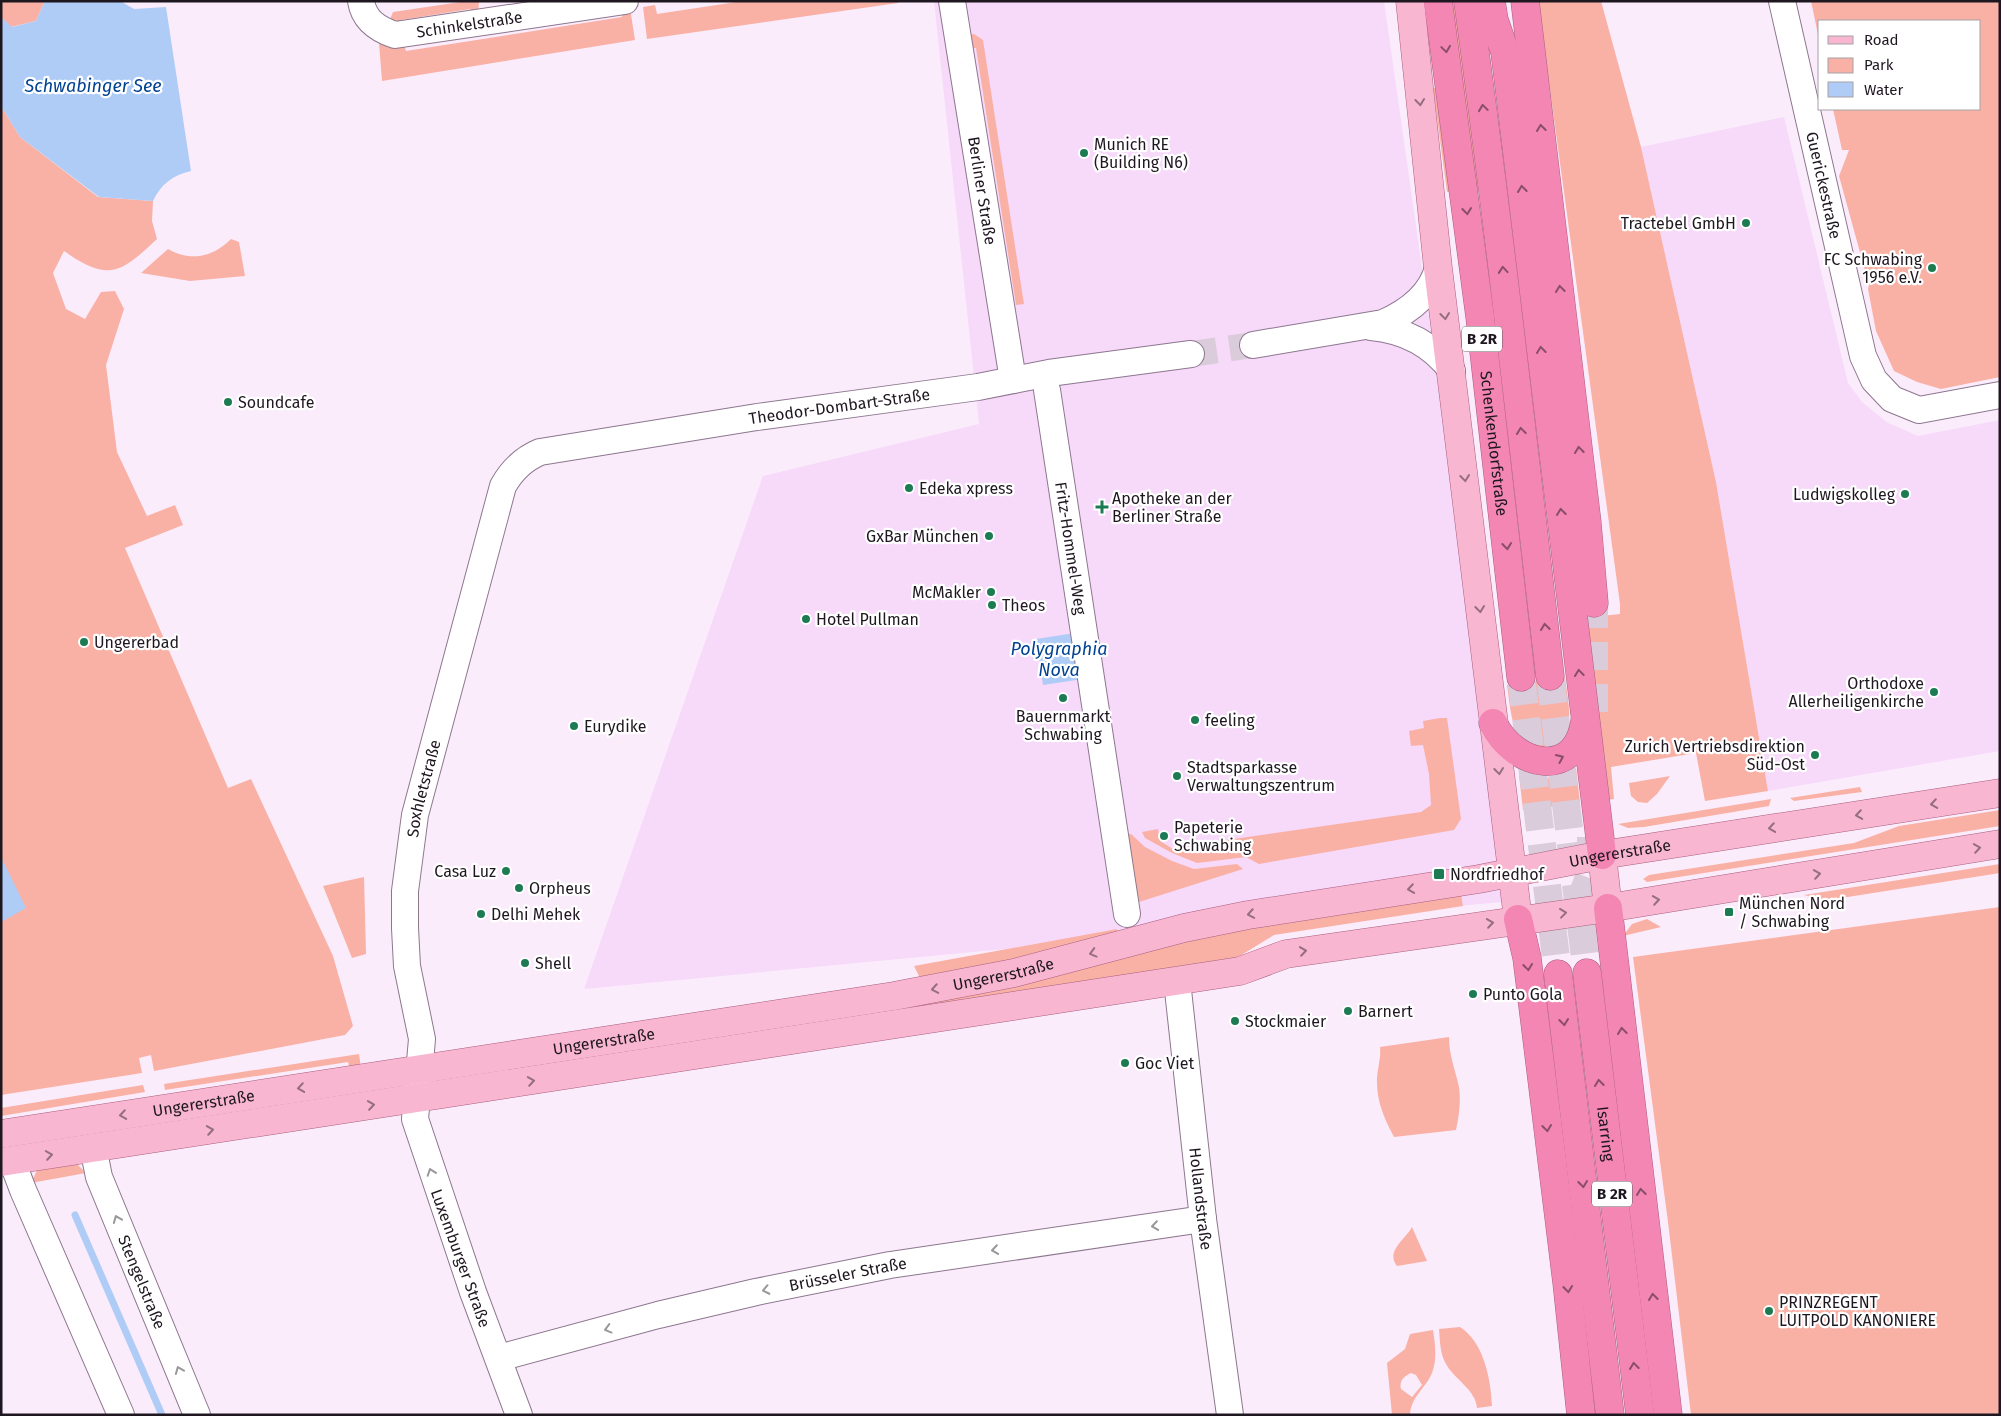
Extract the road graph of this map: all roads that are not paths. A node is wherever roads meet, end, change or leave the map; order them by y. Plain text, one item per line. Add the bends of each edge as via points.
1 (361, 1) edge
2 (625, 1) edge
3 (952, 1) edge
4 (1410, 1) edge
5 (1438, 1) edge
6 (1468, 1) edge
7 (1491, 1) edge
8 (1506, 1) edge
9 (1525, 1) edge
10 (1782, 1) edge
11 (1505, 52) junction
12 (1438, 268) junction
13 (1370, 327) junction
14 (1254, 345) tunnel mouth
15 (1190, 354) tunnel mouth
16 (1452, 372) junction
17 (1013, 380) junction
18 (1048, 390) dead end
19 (2000, 395) edge
20 (503, 486) joint
21 (1594, 603) tunnel mouth
22 (1550, 676) tunnel mouth
23 (1521, 677) tunnel mouth
24 (1585, 722) junction
25 (1493, 723) junction
26 (2000, 794) edge
27 (2000, 844) edge
28 (1602, 854) junction
29 (1511, 872) junction
30 (1608, 908) junction
31 (1127, 914) dead end
32 (1518, 919) junction
33 (1587, 973) tunnel mouth
34 (1558, 974) tunnel mouth
35 (1177, 981) junction
36 (419, 1070) junction
37 (415, 1098) junction
38 (1, 1134) edge
39 (93, 1148) junction
40 (7, 1162) edge
41 (1203, 1219) junction
42 (499, 1358) junction
43 (1228, 1414) edge
44 (121, 1415) edge
45 (197, 1415) edge
46 (519, 1415) edge
47 (1581, 1415) edge
48 (1610, 1415) edge
49 (1640, 1415) edge
50 (1668, 1415) edge

1 - 2 street, Schinkelstraße via 368,20 395,35
3 - 17 street, Berliner Straße
4 -> 12 main road
5 -> 23 highway, Schenkendorfstraße / B 2R via 1476,288
22 -> 6 highway, Schenkendorfstraße / B 2R via 1499,226
7 - 11 highway
8 - 11 highway
21 -> 9 highway
10 - 19 street, Guerickestraße via 1864,356 1874,380 1892,399 1919,410
24 -> 11 highway
12 - 13 street via 1432,285 1418,301 1394,318
12 -> 16 main road
13 - 14 street
13 - 16 street via 1396,331 1424,344
15 - 17 street, Theodor-Dombart-Straße
16 -> 25 main road
17 - 20 street, Theodor-Dombart-Straße via 540,452 520,464
18 - 31 street, Fritz-Hommel-Weg
20 - 36 street, Soxhletstraße via 415,816 405,891 405,928 407,966 422,1039
25 -> 24 highway via 1518,752 1541,762 1556,761 1567,755 1580,738
24 - 28 highway
25 -> 29 main road
26 -> 28 main road, Ungererstraße
30 -> 27 main road, Ungererstraße
28 - 29 main road, Ungererstraße
28 - 30 main road
29 - 32 main road
29 -> 36 main road, Ungererstraße via 1217,921 1040,967 944,987
32 -> 30 main road, Ungererstraße
50 -> 30 highway
35 -> 32 main road, Ungererstraße via 1240,971 1286,954
32 -> 47 highway via 1527,958
49 -> 33 highway, Isarring / B 2R
34 -> 48 highway, Isarring / B 2R
37 -> 35 main road, Ungererstraße
35 - 41 street, Hollandstraße
36 - 37 street, Soxhletstraße
36 -> 38 main road, Ungererstraße
39 -> 37 main road, Ungererstraße
42 -> 37 street, Luxemburger Straße via 472,1292 423,1148 415,1119
40 -> 39 main road, Ungererstraße
45 -> 39 street, Stengelstraße via 99,1177
40 - 44 street
41 -> 42 street, Brüsseler Straße via 890,1265 756,1292
41 - 43 street, Hollandstraße
42 - 46 street, Luxemburger Straße

